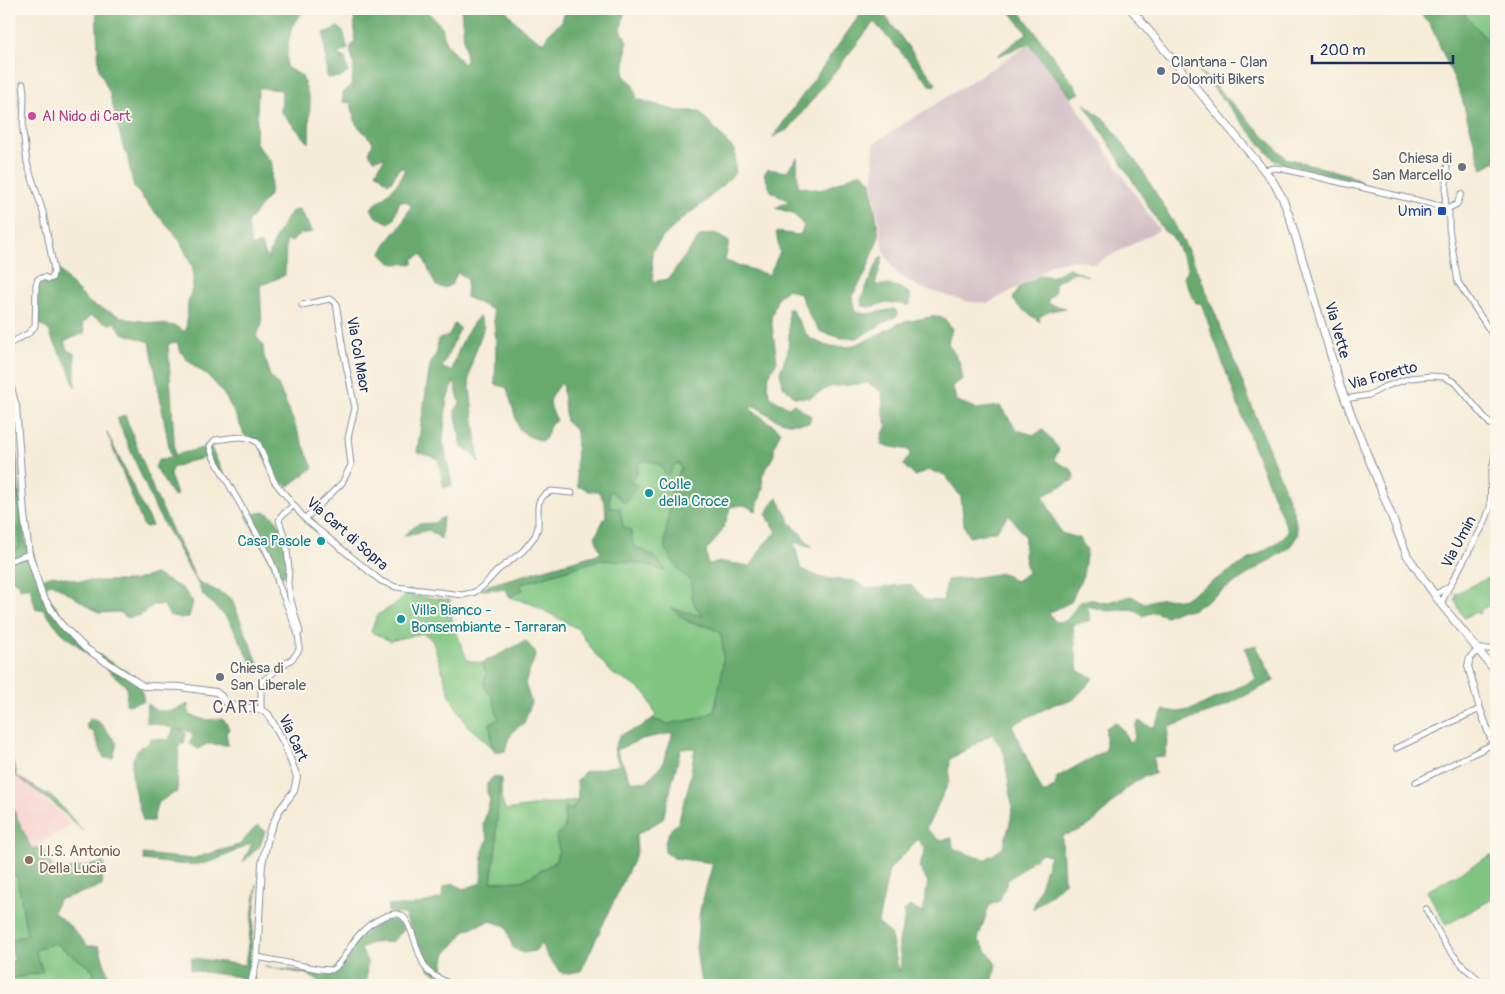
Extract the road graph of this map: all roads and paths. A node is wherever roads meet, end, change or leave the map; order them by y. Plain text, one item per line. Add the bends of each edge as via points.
1 (1131, 9) edge
2 (23, 84) dead end
3 (1447, 167) dead end
4 (1264, 170) junction
5 (1461, 194) dead end
6 (1446, 208) junction
7 (302, 305) dead end
8 (1496, 340) edge
9 (9, 344) edge
10 (9, 380) edge
11 (1345, 399) junction
12 (1496, 426) edge
13 (1496, 449) edge
14 (572, 492) dead end
15 (294, 505) junction
16 (305, 519) junction
17 (29, 554) junction
18 (9, 561) edge
19 (1448, 587) junction
20 (1435, 595) junction
21 (1441, 604) junction
22 (1496, 649) edge
23 (299, 650) junction
24 (1478, 650) junction
25 (1496, 672) edge
26 (1480, 709) junction
27 (261, 710) junction
28 (1493, 744) junction
29 (1396, 748) dead end
30 (1496, 752) edge
31 (1416, 782) dead end
32 (1426, 909) dead end
33 (257, 956) junction
34 (251, 985) edge
35 (451, 985) edge
36 (1486, 985) edge

1 - 4 main road, Via Vette
2 - 9 street via 27,163 43,212 54,270 52,278 38,279 35,326
3 - 6 street
4 - 6 street via 1283,169
4 - 11 main road, Via Vette via 1282,197 1290,218
5 - 6 street via 1457,204
6 - 8 street via 1458,282
7 - 16 street, Via Col Maor via 330,299 336,303 355,408 348,438 351,465 342,483
10 - 17 street, Via Cart via 16,406
11 - 12 street, Via Foretto via 1368,395 1410,378 1444,377 1456,383 1490,424
11 - 20 main road, Via Vette via 1407,555
13 - 19 street, Via Umin via 1490,508
14 - 16 street, Via Cart di Sopra via 551,491 543,496 538,507 538,528 523,551 498,570 484,586 463,595 396,587 381,581
15 - 16 street, Via Cart di Sopra
15 - 23 street via 281,516 280,521 287,549 292,608 299,626
15 - 23 street, Via Cart di Sopra via 274,481 258,443 245,436 214,440 210,446 213,456 275,570 297,631
17 - 18 street
17 - 27 street, Via Cart via 42,595 60,623 85,648 143,686 216,692 225,702 240,708
19 - 20 street, Via Umin
19 - 21 street, Via Umin
20 - 21 main road, Via Vette
21 - 24 main road, Via Vette
22 - 24 street
23 - 27 street via 261,682
24 - 25 main road, Via Vette
24 - 26 street via 1470,658 1468,666
26 - 28 street
26 - 29 street
27 - 33 street, Via Cart via 268,714 297,777 294,791 279,811 269,833 262,864
28 - 30 street
28 - 31 street
32 - 36 street via 1446,946
33 - 34 street, Via Cart
33 - 35 street via 332,970 361,932 382,917 396,914 407,922 428,970

